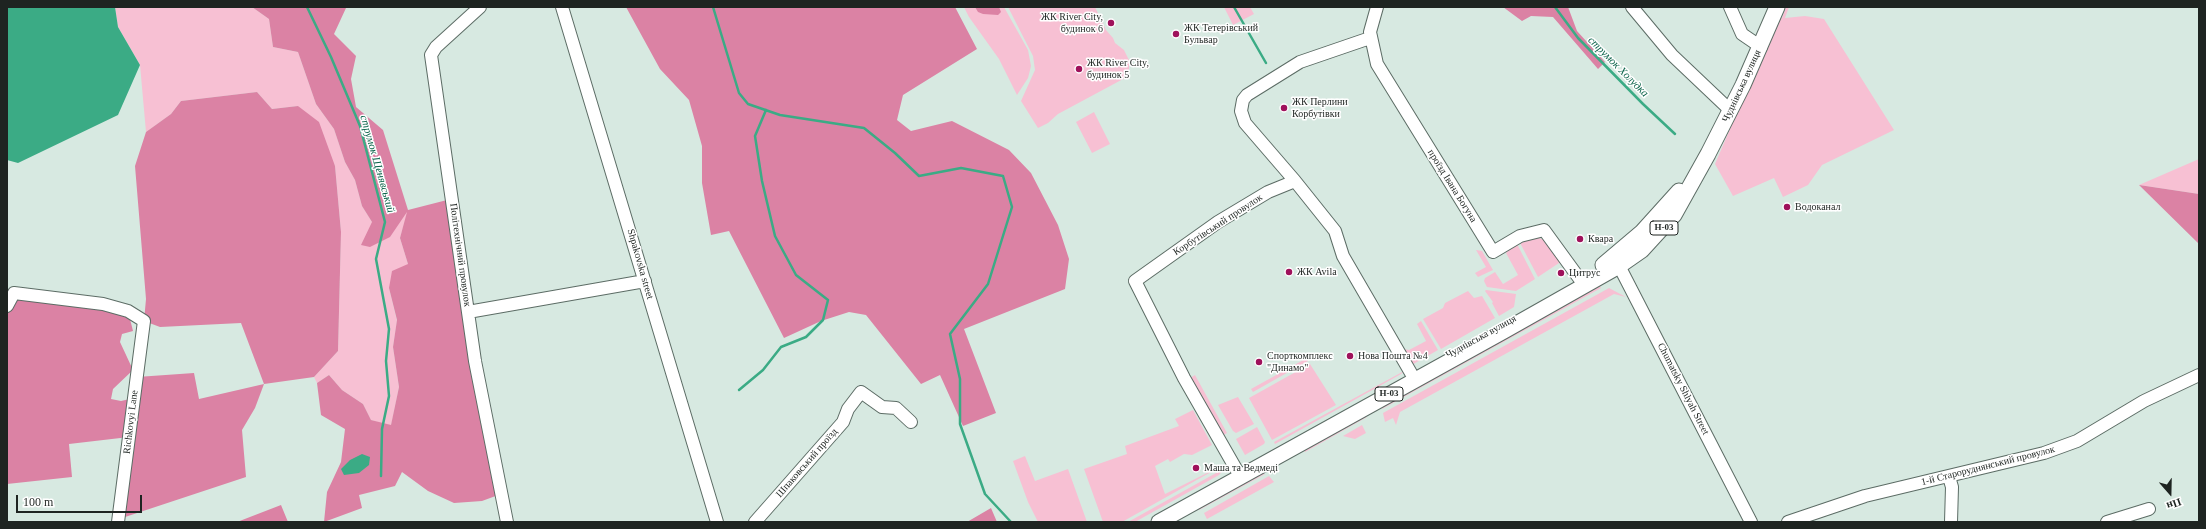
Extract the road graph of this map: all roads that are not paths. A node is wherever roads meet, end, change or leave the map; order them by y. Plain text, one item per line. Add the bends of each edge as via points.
1 (480, 7) edge
2 (562, 7) edge
3 (1377, 7) edge
4 (1632, 7) edge
5 (1730, 7) edge
6 (1777, 7) edge
7 (1370, 38) junction
8 (1760, 47) junction
9 (1731, 111) junction
10 (1295, 181) junction
11 (1617, 261) junction
12 (645, 281) junction
13 (1582, 282) junction
14 (7, 306) edge
15 (468, 312) junction
16 (2199, 375) edge
17 (1413, 378) junction
18 (910, 422) dead end
19 (1239, 474) junction
20 (1949, 477) junction
21 (2150, 509) dead end
22 (118, 522) edge
23 (507, 522) edge
24 (717, 522) edge
25 (755, 522) edge
26 (1148, 522) edge
27 (1159, 522) edge
28 (1751, 522) edge
29 (1788, 522) edge
30 (1951, 522) edge
31 (2107, 522) edge

1 - 15 street, Політехнічний провулок via 436,47 431,56
2 - 12 street, Shpakovska street
3 - 7 street, проїзд Івана Богуна via 1371,23
4 - 9 street via 1672,55
5 - 8 street via 1742,34
6 - 8 main road, Чуднівська вулиця / Н-03
7 - 10 street via 1300,62 1247,94 1243,100 1242,117
7 - 13 street, проїзд Івана Богуна via 1377,64 1494,252 1520,236 1544,230
8 - 9 main road, Чуднівська вулиця / Н-03
9 - 11 main road, Чуднівська вулиця / Н-03 via 1667,224 1642,250
10 - 17 street via 1335,231 1343,256
10 - 19 street, Корбутівський провулок via 1268,192 1218,222 1135,281 1184,378
11 - 13 main road, Чуднівська вулиця / Н-03
11 - 28 street, Chumatsky Shlyah Street
12 - 15 street
12 - 24 street, Shpakovska street
13 - 17 main road, Чуднівська вулиця / Н-03
14 - 22 street, Richkovyi Lane via 14,293 103,304 128,311 144,321
15 - 23 street, Політехнічний провулок via 475,361
16 - 20 street, 1-й Староруднянський провулок via 2144,401 2078,441 2044,453
17 - 19 main road, Чуднівська вулиця / Н-03
18 - 25 street, Шпаковський проїзд via 896,408 882,407 861,392 848,409 843,422
19 - 26 main road, Чуднівська вулиця / Н-03
19 - 27 main road, Чуднівська вулиця / Н-03
20 - 29 street, 1-й Староруднянський провулок via 1865,496
20 - 30 street via 1952,487
21 - 31 street

